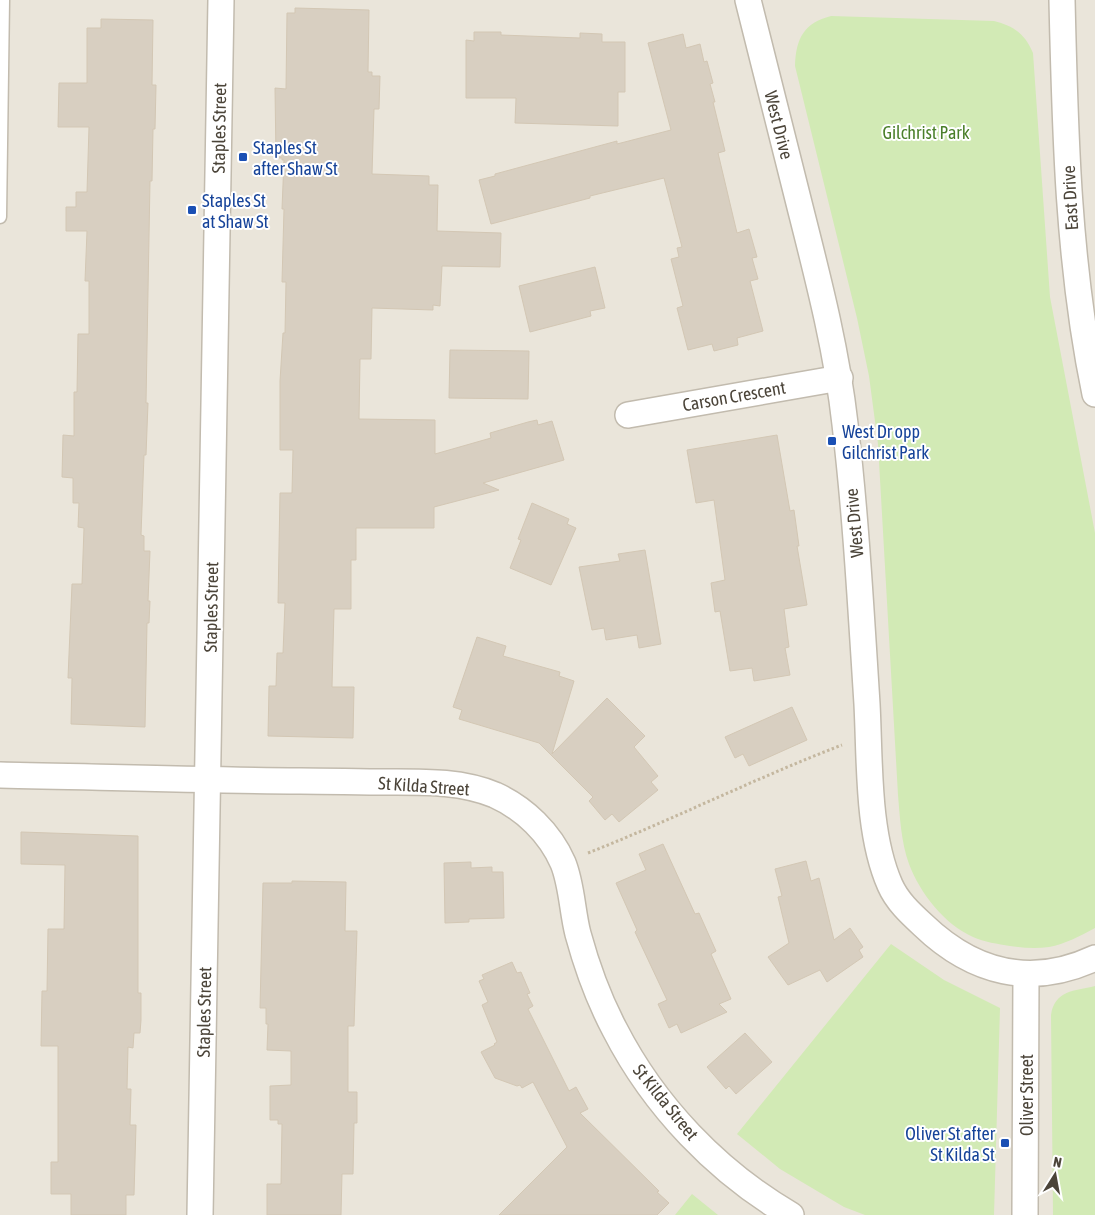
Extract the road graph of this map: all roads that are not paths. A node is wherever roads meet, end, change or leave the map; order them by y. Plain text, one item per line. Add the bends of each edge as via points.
1 (3, 0) edge
2 (221, 0) edge
3 (748, 0) edge
4 (1062, 0) edge
5 (0, 217) edge
6 (840, 378) junction
7 (1095, 394) edge
8 (628, 415) dead end
9 (0, 775) edge
10 (208, 780) junction
11 (1095, 958) edge
12 (1026, 975) junction
13 (200, 1215) edge
14 (791, 1215) edge
15 (1026, 1215) edge

1 - 5 lane
2 - 10 street, Staples Street
3 - 6 street, West Drive
4 - 7 street, East Drive via 1070,216 1081,316
6 - 8 street, Carson Crescent
6 - 12 street, West Drive via 861,613 875,832 882,862 891,887 906,908 950,948 1003,971
9 - 10 street, St Kilda Street
10 - 13 street, Staples Street
10 - 14 street, St Kilda Street via 426,782 474,787 508,802 529,817 543,832 562,863 577,931 597,991 614,1030 643,1078 680,1126 768,1202
11 - 12 street via 1076,967
12 - 15 street, Oliver Street

